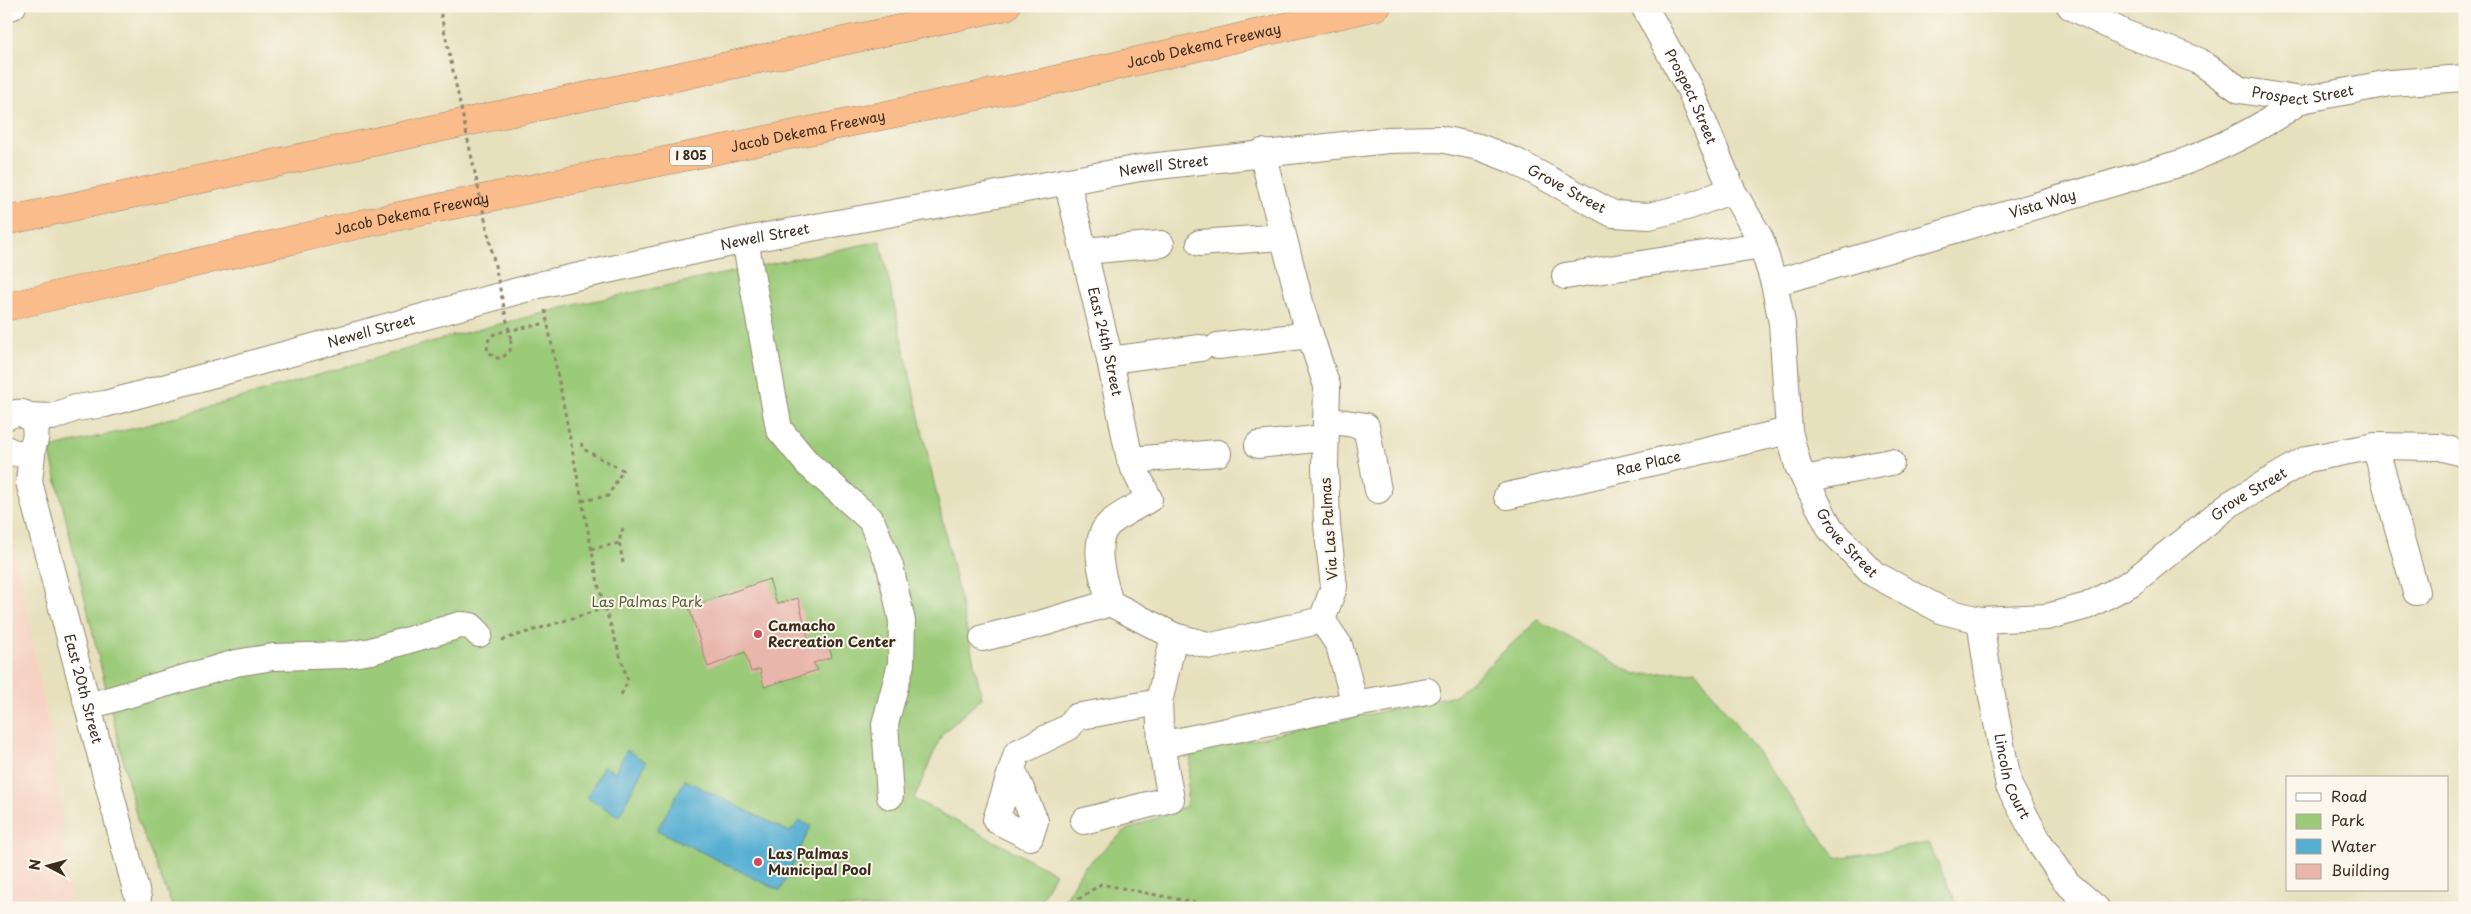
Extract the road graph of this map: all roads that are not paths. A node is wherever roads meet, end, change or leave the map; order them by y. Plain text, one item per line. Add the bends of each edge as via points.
1 (12, 6) edge
2 (1006, 6) edge
3 (1377, 6) edge
4 (2070, 6) edge
5 (6, 8) edge
6 (1649, 14) edge
7 (2465, 78) edge
8 (2301, 100) junction
9 (1440, 139) joint
10 (1262, 152) junction
11 (1067, 181) junction
12 (1732, 190) junction
13 (6, 220) edge
14 (1282, 237) junction
15 (744, 240) junction
16 (1200, 243) dead end
17 (1161, 244) dead end
18 (1762, 245) junction
19 (1085, 251) junction
20 (1565, 276) dead end
21 (1774, 283) junction
22 (6, 307) edge
23 (1310, 335) junction
24 (1110, 360) junction
25 (1326, 429) junction
26 (1789, 431) junction
27 (20, 437) edge
28 (1258, 445) dead end
29 (2375, 446) junction
30 (1218, 453) dead end
31 (2465, 454) edge
32 (1130, 460) junction
33 (1891, 462) dead end
34 (1805, 479) junction
35 (1378, 490) dead end
36 (1507, 496) dead end
37 (2416, 592) dead end
38 (1110, 603) junction
39 (1322, 620) junction
40 (1980, 620) junction
41 (491, 636) road end
42 (1174, 636) junction
43 (983, 638) dead end
44 (1427, 691) dead end
45 (1159, 702) junction
46 (1355, 704) junction
47 (89, 706) junction
48 (1161, 745) junction
49 (1012, 769) dead end
50 (890, 796) dead end
51 (1084, 820) dead end
52 (138, 898) dead end
53 (2096, 908) edge

1 - 5 street
2 - 13 highway
3 - 22 highway, Jacob Dekema Freeway / I 805 via 1050,81 361,224
4 - 8 street, Prospect Street via 2124,33 2199,61 2240,90
6 - 12 street, Prospect Street via 1690,90
7 - 8 street, Prospect Street via 2390,83
8 - 21 street, Vista Way via 2232,143 2181,163
9 - 10 street, Newell Street via 1388,140
9 - 12 street, Grove Street via 1480,147 1514,161 1613,214 1649,216 1690,206
10 - 11 street, Newell Street
10 - 14 street, Via Las Palmas
11 - 15 street, Newell Street
11 - 19 street, East 24th Street
12 - 18 street, Grove Street
14 - 16 street
14 - 23 street, Via Las Palmas
15 - 27 street, Newell Street via 543,284 105,404 76,408 52,417
15 - 50 street via 779,429 808,463 871,520 890,566 902,630 901,664 885,724
17 - 19 street
18 - 20 street
18 - 21 street, Grove Street
19 - 24 street, East 24th Street
21 - 26 street, Grove Street via 1782,323
23 - 24 street
23 - 25 street, Via Las Palmas via 1327,386
24 - 32 street, East 24th Street
25 - 28 street
25 - 35 street via 1366,426
25 - 39 street, Via Las Palmas via 1327,525 1334,587
26 - 34 street, Grove Street via 1798,466
26 - 36 street, Rae Place
27 - 47 street, East 20th Street
29 - 31 street, Grove Street via 2440,447
29 - 37 street
29 - 40 street, Grove Street via 2307,459 2230,504 2131,583 2087,606 2047,618
30 - 32 street
32 - 38 street, East 24th Street via 1149,499 1108,525 1102,538 1100,568
33 - 34 street
34 - 40 street, Grove Street via 1830,530 1874,574 1943,611
38 - 42 street
38 - 43 street
39 - 42 street via 1212,646
39 - 46 street via 1339,645
40 - 53 street, Lincoln Court via 2009,786 2039,842 2067,883
41 - 47 street via 471,626 460,625 357,654 252,660
42 - 45 street
44 - 46 street
45 - 48 street
45 - 49 street via 1076,717 1068,727 1017,753
46 - 48 street
47 - 52 street, East 20th Street
48 - 51 street via 1171,799

